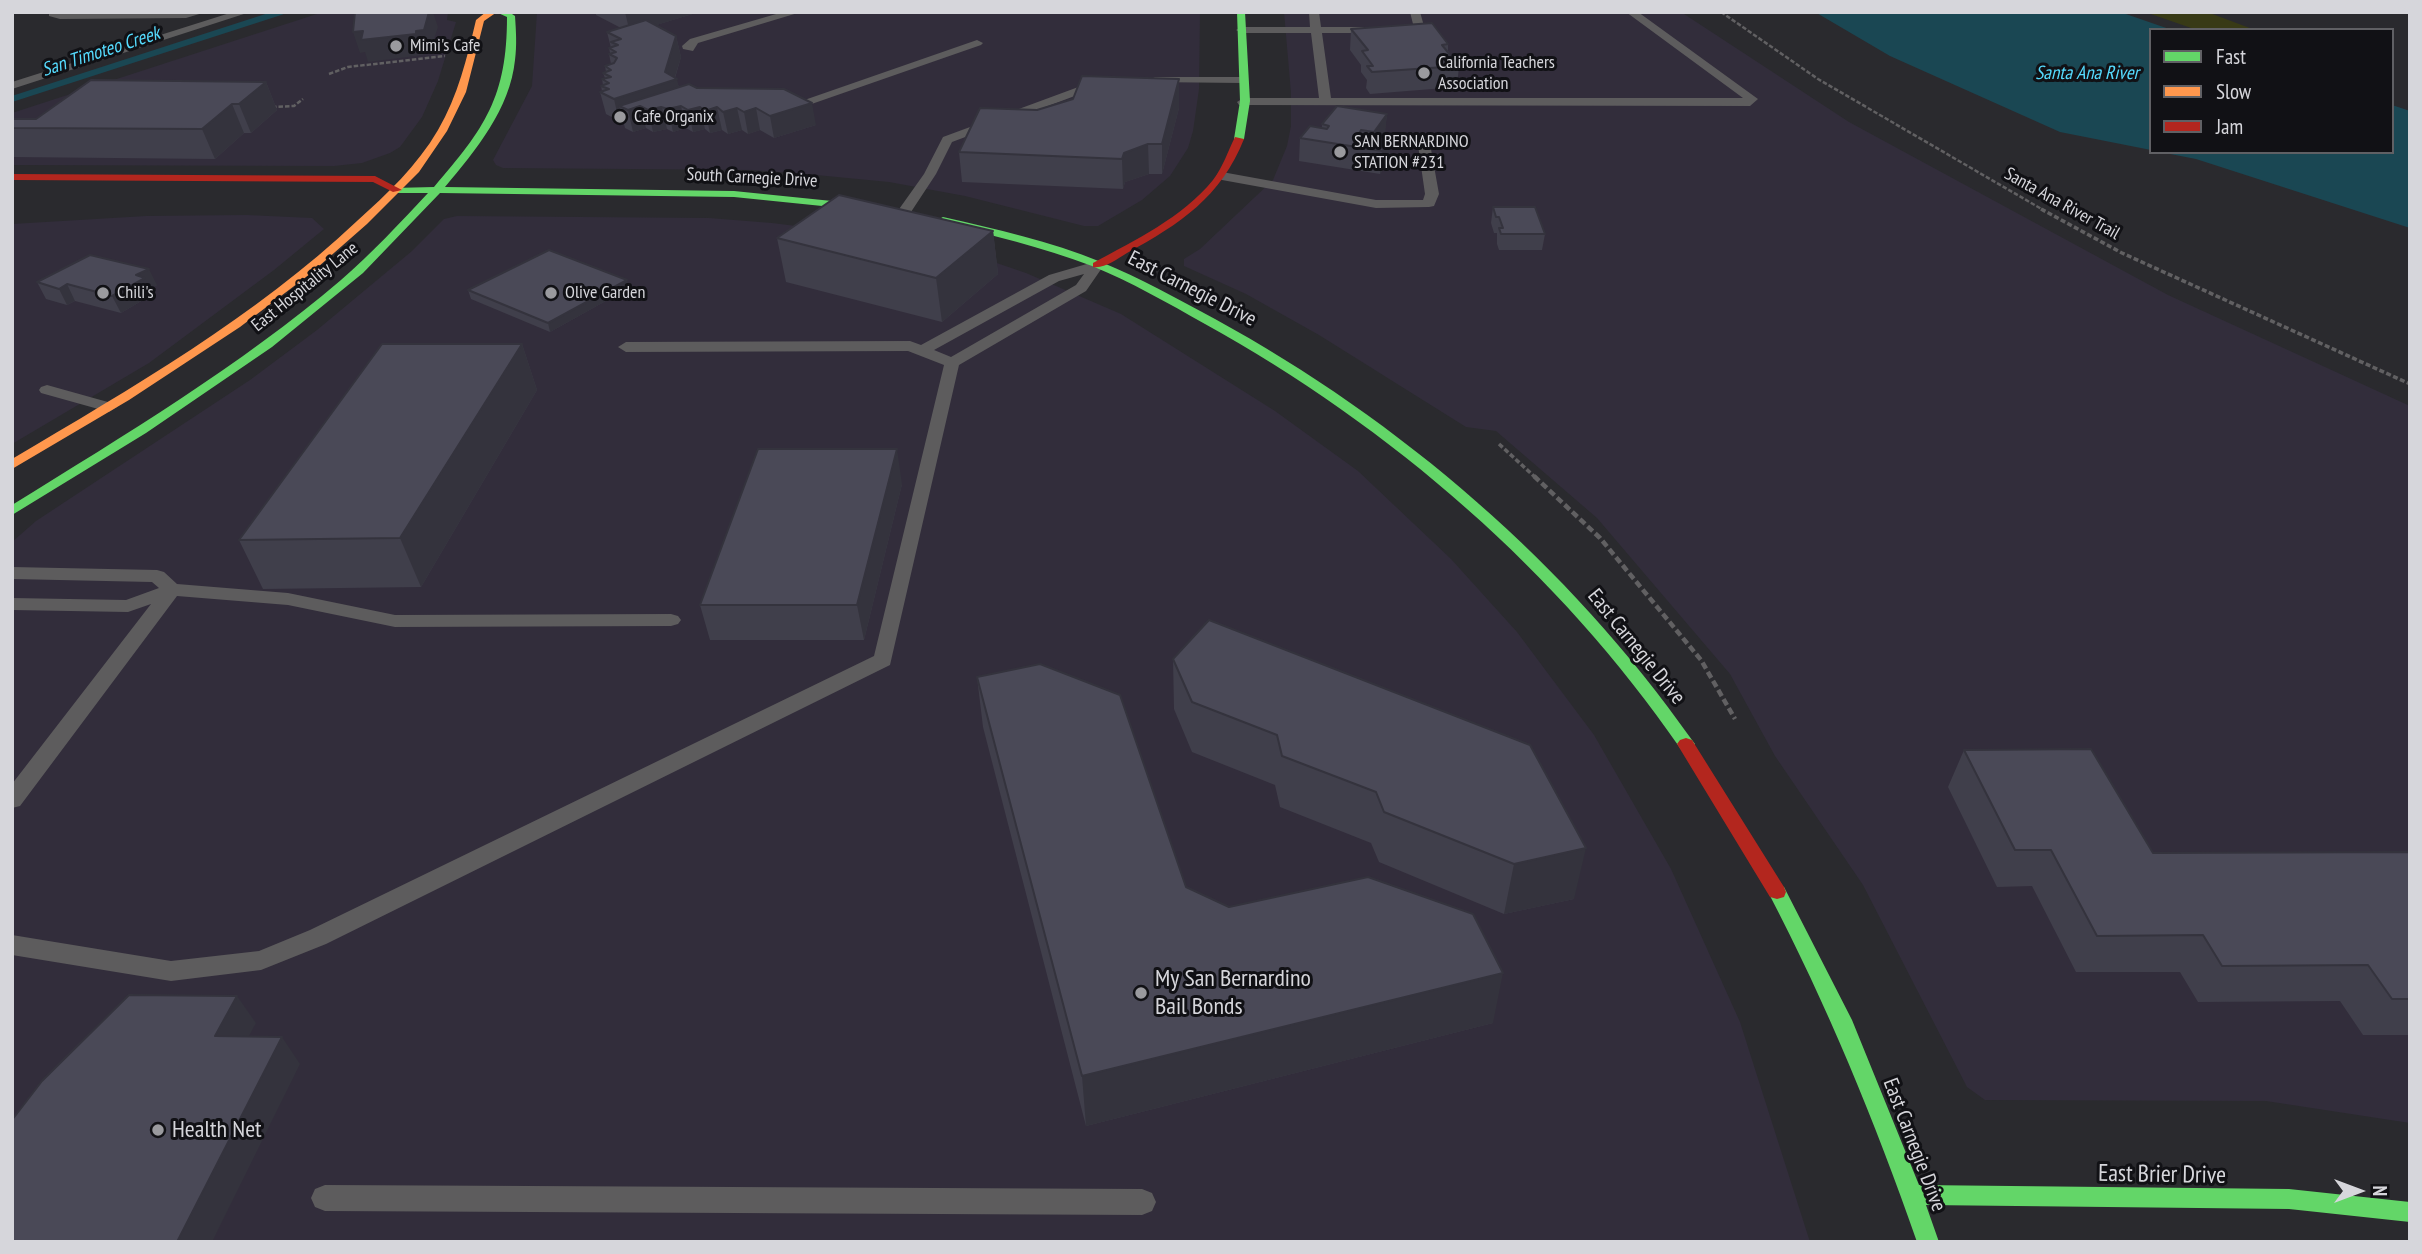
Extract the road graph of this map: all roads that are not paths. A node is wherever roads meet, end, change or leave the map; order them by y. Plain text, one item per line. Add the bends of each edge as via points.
1 (55, 12) edge
2 (201, 12) edge
3 (245, 12) edge
4 (493, 12) edge
5 (500, 12) edge
6 (796, 12) edge
7 (1241, 12) edge
8 (1314, 12) edge
9 (1415, 12) edge
10 (1631, 12) edge
11 (1241, 30) junction
12 (1317, 30) junction
13 (977, 43) dead end
14 (689, 49) dead end
15 (1108, 80) edge
16 (1145, 80) edge
17 (1242, 80) junction
18 (12, 86) edge
19 (1325, 101) junction
20 (1243, 102) junction
21 (799, 104) edge
22 (1423, 138) dead end
23 (1222, 176) junction
24 (12, 177) edge
25 (397, 190) junction
26 (437, 190) junction
27 (371, 195) dead end
28 (904, 212) junction
29 (1097, 265) junction
30 (626, 347) dead end
31 (922, 351) junction
32 (951, 363) junction
33 (47, 390) dead end
34 (109, 407) junction
35 (12, 466) edge
36 (12, 511) edge
37 (12, 573) edge
38 (172, 590) junction
39 (12, 604) edge
40 (671, 620) dead end
41 (12, 800) edge
42 (12, 945) edge
43 (1913, 1195) junction
44 (325, 1198) dead end
45 (1142, 1202) dead end
46 (2410, 1212) edge
47 (1928, 1242) edge

1 - 2 lane via 53,15 60,16
3 - 18 lane
4 - 25 main road, East Hospitality Lane via 480,20 472,64 450,125 427,159
5 - 26 main road, East Hospitality Lane via 511,16 510,66 502,92 464,160
6 - 14 lane via 694,41
7 - 11 main road
8 - 12 lane
9 - 12 lane via 1419,26 1405,30
10 - 19 lane via 1752,99 1750,102
11 - 12 lane
11 - 17 main road
12 - 19 lane
13 - 21 lane
15 - 28 lane via 947,140
16 - 17 lane
17 - 20 main road
19 - 20 lane
20 - 23 main road via 1235,155
22 - 23 lane via 1432,194 1429,203 1376,204
23 - 29 main road via 1163,227
24 - 25 main road via 375,180
25 - 26 main road, South Carnegie Drive
25 - 27 main road
25 - 34 main road, East Hospitality Lane via 304,273
26 - 28 main road, South Carnegie Drive via 734,194
26 - 36 main road, East Hospitality Lane via 389,242 254,353
28 - 29 main road, South Carnegie Drive via 1027,241
29 - 31 lane via 1054,278
29 - 32 lane via 1081,288
29 - 43 main road, East Carnegie Drive via 1218,323 1363,413 1502,530 1569,597 1674,725 1753,847 1825,982
30 - 31 lane via 910,346
31 - 32 lane
32 - 42 lane via 883,660 327,933 261,960 171,971
33 - 34 lane
34 - 35 main road, East Hospitality Lane
37 - 38 lane via 157,576
38 - 39 lane via 128,606
38 - 40 lane via 288,599 395,621
38 - 41 lane
43 - 46 main road, East Brier Drive via 2289,1199
43 - 47 main road, East Carnegie Drive
44 - 45 lane

